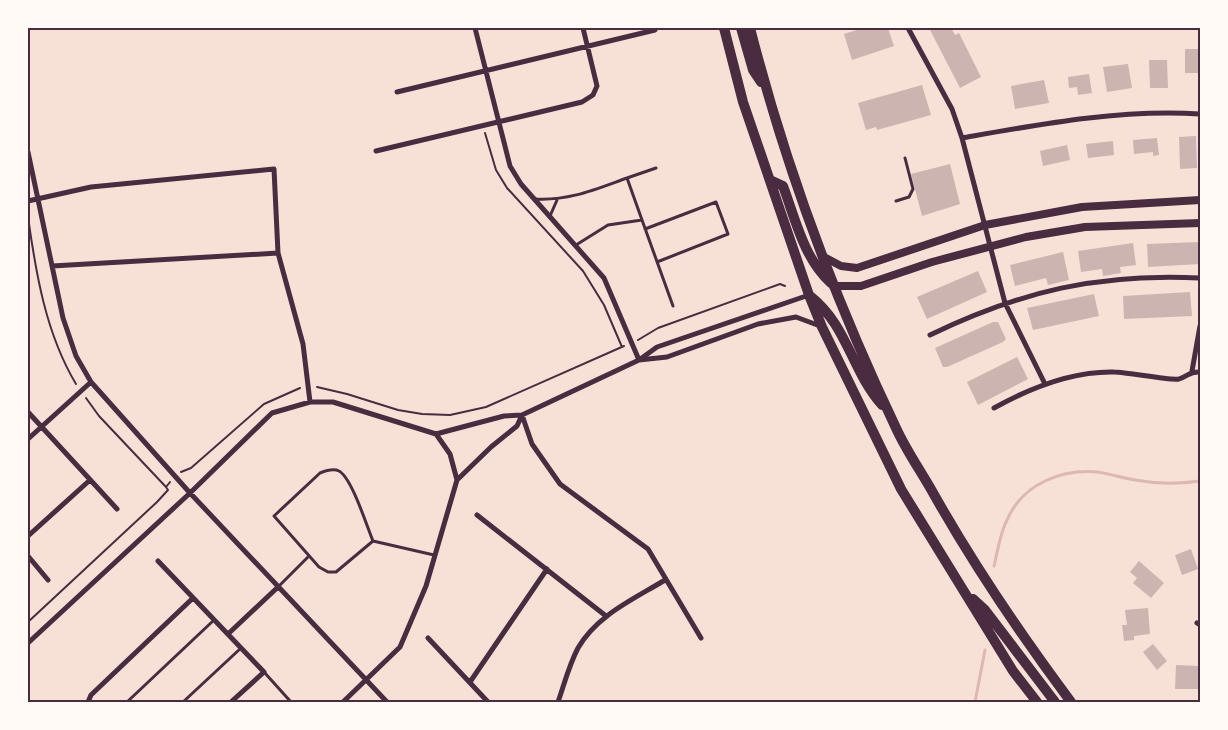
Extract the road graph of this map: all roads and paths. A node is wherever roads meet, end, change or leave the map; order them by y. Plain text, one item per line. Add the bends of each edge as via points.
1 (475, 28) edge
2 (584, 28) edge
3 (724, 28) edge
4 (741, 28) edge
5 (750, 28) edge
6 (908, 28) edge
7 (655, 30) dead end
8 (588, 46) junction
9 (485, 71) junction
10 (766, 89) junction
11 (397, 92) dead end
12 (1200, 114) edge
13 (498, 124) junction
14 (485, 134) dead end
15 (962, 138) junction
16 (376, 151) dead end
17 (28, 152) edge
18 (906, 158) dead end
19 (656, 168) dead end
20 (627, 178) junction
21 (770, 180) junction
22 (37, 198) junction
23 (28, 200) edge
24 (535, 200) junction
25 (557, 200) junction
26 (1200, 200) edge
27 (896, 201) dead end
28 (550, 216) junction
29 (28, 217) edge
30 (642, 220) junction
31 (1200, 222) edge
32 (985, 225) junction
33 (646, 229) junction
34 (576, 245) junction
35 (990, 245) junction
36 (278, 253) junction
37 (822, 256) junction
38 (657, 262) junction
39 (52, 266) junction
40 (1200, 278) edge
41 (785, 286) dead end
42 (833, 286) junction
43 (809, 295) junction
44 (1005, 303) junction
45 (673, 306) dead end
46 (1200, 326) edge
47 (822, 327) junction
48 (930, 335) dead end
49 (646, 336) dead end
50 (639, 360) junction
51 (1192, 371) junction
52 (1200, 372) edge
53 (75, 381) dead end
54 (91, 382) junction
55 (1045, 384) junction
56 (313, 387) dead end
57 (296, 388) dead end
58 (85, 397) dead end
59 (310, 402) junction
60 (994, 408) dead end
61 (28, 412) edge
62 (890, 413) junction
63 (522, 416) junction
64 (41, 427) junction
65 (436, 434) junction
66 (28, 439) edge
67 (180, 473) dead end
68 (90, 480) junction
69 (457, 480) junction
70 (170, 483) dead end
71 (166, 487) junction
72 (190, 493) junction
73 (117, 509) dead end
74 (477, 515) dead end
75 (28, 536) edge
76 (373, 542) junction
77 (434, 555) junction
78 (28, 556) edge
79 (309, 556) junction
80 (158, 561) dead end
81 (547, 568) junction
82 (48, 580) dead end
83 (665, 580) junction
84 (278, 587) junction
85 (965, 592) junction
86 (193, 598) junction
87 (606, 616) junction
88 (214, 620) junction
89 (28, 622) edge
90 (228, 634) junction
91 (428, 638) dead end
92 (701, 638) dead end
93 (28, 643) edge
94 (241, 648) junction
95 (264, 672) junction
96 (366, 681) junction
97 (470, 682) junction
98 (88, 702) edge
99 (127, 702) edge
100 (183, 702) edge
101 (231, 702) edge
102 (291, 702) edge
103 (344, 702) edge
104 (387, 702) edge
105 (488, 702) edge
106 (558, 702) edge
107 (1037, 702) edge
108 (1055, 702) edge
109 (1069, 702) edge

1 - 9 street
2 - 8 street
3 - 21 highway via 743,102
4 - 10 highway via 753,70
5 - 10 highway
6 - 15 street via 952,109
7 - 8 street
8 - 9 street
8 - 13 street via 597,86 593,95 582,102
9 - 11 street
9 - 13 street
10 - 37 highway
12 - 15 street via 1169,112 1087,117
13 - 16 street
13 - 24 street via 510,166
14 - 56 path via 496,170 507,188 582,271 604,305 622,347 486,407 450,415 398,410
15 - 32 street
17 - 22 street
18 - 27 lane via 913,190 909,197
19 - 20 lane
20 - 25 lane
20 - 30 lane
21 - 42 highway via 783,186 806,248 820,274
21 - 43 highway
22 - 23 street
22 - 36 street via 91,187 274,169
22 - 39 street
24 - 25 lane
24 - 28 street
25 - 28 lane
26 - 32 street via 1082,207
28 - 34 street
29 - 53 path via 33,256 54,342
30 - 33 lane
30 - 34 lane via 608,225
31 - 35 street via 1085,227
32 - 35 street
32 - 37 street via 857,268 841,266
33 - 38 lane
33 - 38 lane via 716,202 728,234
34 - 50 street via 604,278
35 - 42 street via 861,286
35 - 44 street
36 - 39 street
36 - 59 street via 303,344
37 - 42 highway
38 - 45 lane
39 - 54 street via 76,356
40 - 44 street via 1128,277 1084,282
41 - 49 path via 780,284 669,324
42 - 62 highway
43 - 47 highway
43 - 50 street via 657,347
43 - 62 highway via 837,324 868,389
44 - 48 street
44 - 55 street
46 - 51 street
47 - 50 street via 796,318 758,324 667,357
47 - 85 highway via 901,489
50 - 63 street
51 - 52 street
51 - 55 street via 1179,379 1113,372
54 - 64 street
54 - 72 street
55 - 60 street via 1023,391
57 - 67 path via 264,404
58 - 71 path
59 - 65 street via 333,402
59 - 72 street via 272,413
61 - 64 street
62 - 109 highway via 954,530
63 - 65 street via 504,416
63 - 69 street via 517,426
63 - 83 street via 532,444 560,484 648,549
64 - 66 street
64 - 68 street
65 - 69 street via 450,454
68 - 73 street
68 - 75 street
69 - 77 street
70 - 71 path
71 - 89 path via 168,490 157,502
72 - 84 street
72 - 93 street
74 - 81 street
76 - 77 lane
76 - 79 lane via 336,572 319,567
76 - 79 lane via 347,479 339,471 329,470 320,473 274,516
77 - 96 street via 426,586 400,647
78 - 82 street
79 - 84 lane
80 - 86 street
81 - 87 street
81 - 97 street
83 - 87 street
83 - 92 street
84 - 90 street
84 - 96 street
85 - 107 highway via 1013,671
85 - 108 highway via 985,610
86 - 88 street
86 - 98 street via 91,695
87 - 106 street via 589,632 578,649
88 - 90 street
88 - 99 lane
90 - 94 street
91 - 97 street
94 - 95 street
94 - 100 lane
95 - 101 street
95 - 102 lane
96 - 103 street
96 - 104 street
97 - 105 street

